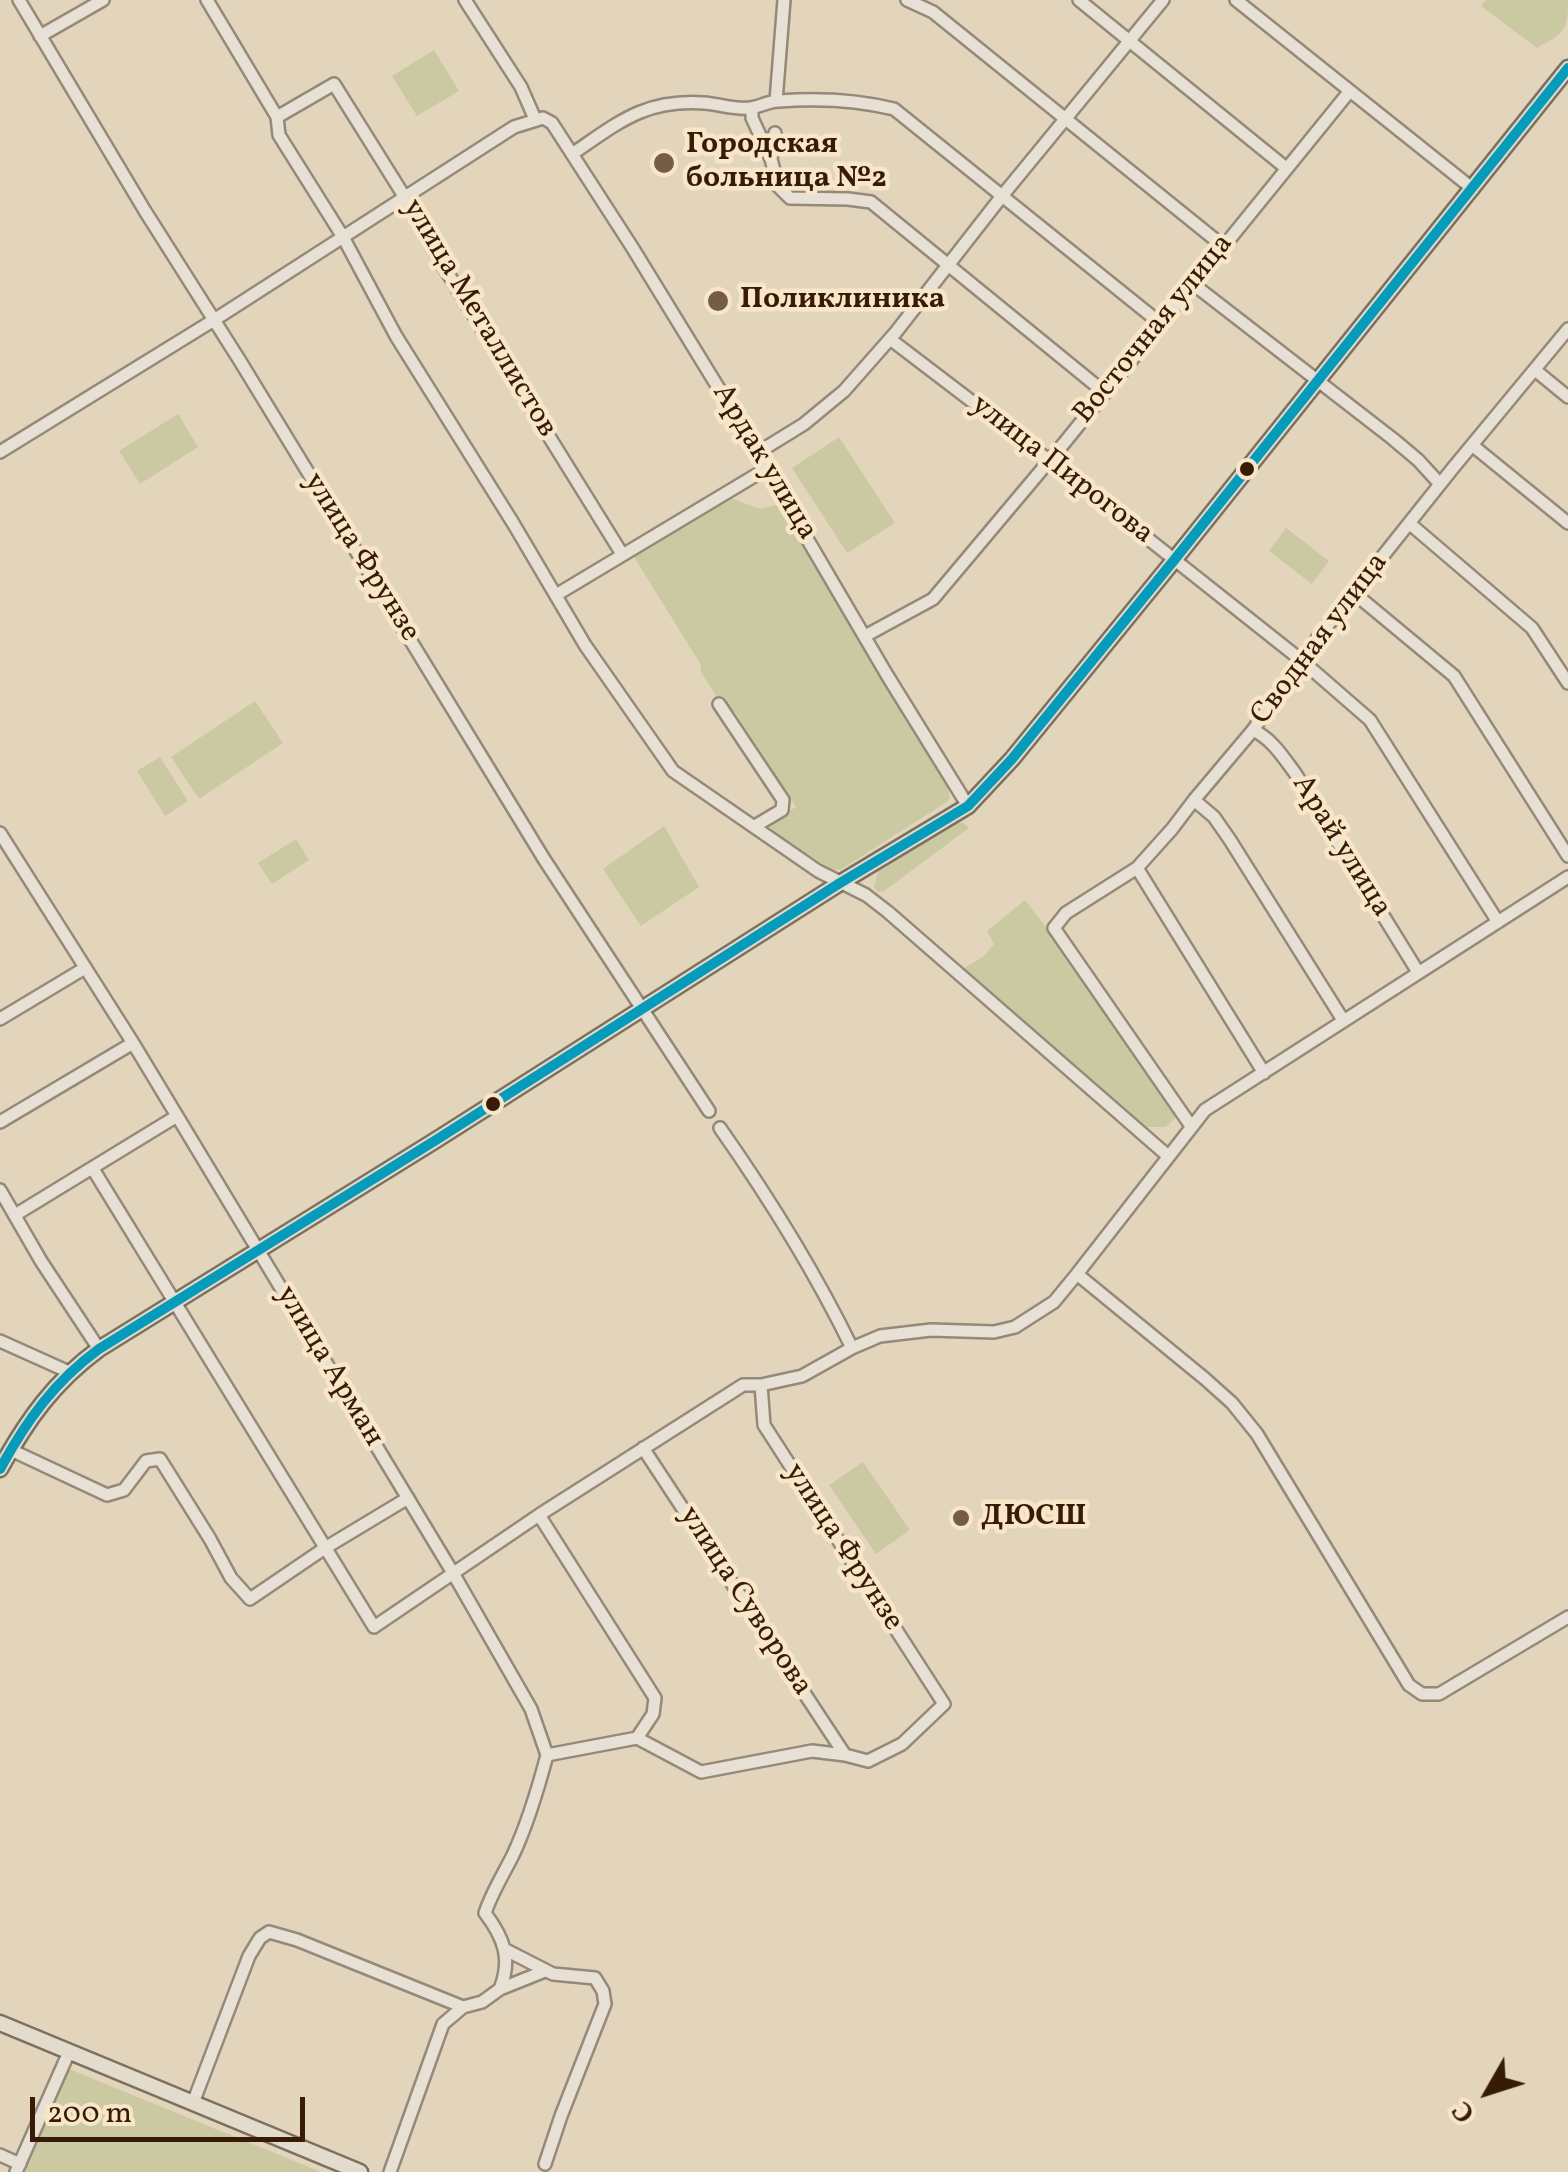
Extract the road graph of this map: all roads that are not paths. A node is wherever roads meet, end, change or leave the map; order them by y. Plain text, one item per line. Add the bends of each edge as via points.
1 (19, 0) edge
2 (103, 0) edge
3 (207, 0) edge
4 (466, 0) edge
5 (784, 0) edge
6 (907, 0) edge
7 (1079, 0) edge
8 (1162, 0) edge
9 (1236, 0) edge
10 (40, 36) junction
11 (1130, 40) junction
12 (1568, 68) edge
13 (1349, 92) junction
14 (776, 101) junction
15 (752, 108) junction
16 (276, 117) junction
17 (535, 119) junction
18 (1066, 119) junction
19 (775, 132) dead end
20 (572, 154) junction
21 (771, 158) junction
22 (1286, 168) junction
23 (1473, 189) junction
24 (404, 196) junction
25 (1002, 196) junction
26 (343, 237) junction
27 (1223, 246) junction
28 (947, 264) junction
29 (1192, 284) junction
30 (214, 320) junction
31 (1160, 323) junction
32 (1568, 330) edge
33 (890, 338) junction
34 (1535, 370) junction
35 (1318, 380) junction
36 (1104, 392) junction
37 (1568, 396) edge
38 (1472, 446) junction
39 (0, 452) edge
40 (757, 453) junction
41 (1050, 460) junction
42 (766, 468) junction
43 (1440, 484) junction
44 (1568, 523) edge
45 (1409, 524) junction
46 (622, 554) junction
47 (1175, 560) junction
48 (1354, 592) junction
49 (556, 595) junction
50 (865, 636) junction
51 (1301, 660) junction
52 (1568, 682) edge
53 (718, 704) dead end
54 (1254, 730) junction
55 (1194, 800) junction
56 (968, 806) junction
57 (754, 826) junction
58 (1, 836) edge
59 (1568, 856) edge
60 (1137, 868) junction
61 (1568, 876) edge
62 (840, 883) junction
63 (1498, 922) junction
64 (85, 968) junction
65 (1418, 972) junction
66 (642, 1010) junction
67 (0, 1019) edge
68 (1342, 1020) junction
69 (133, 1044) junction
70 (1264, 1073) junction
71 (709, 1111) dead end
72 (177, 1116) junction
73 (0, 1122) edge
74 (1191, 1126) junction
75 (720, 1128) dead end
76 (1168, 1156) junction
77 (92, 1170) junction
78 (0, 1190) edge
79 (15, 1216) junction
80 (258, 1250) junction
81 (1078, 1274) junction
82 (172, 1302) junction
83 (0, 1342) edge
84 (852, 1348) junction
85 (99, 1349) junction
86 (69, 1372) junction
87 (761, 1384) junction
88 (642, 1448) junction
89 (10, 1450) junction
90 (0, 1470) edge
91 (408, 1498) junction
92 (539, 1515) junction
93 (325, 1548) junction
94 (453, 1573) junction
95 (1568, 1617) edge
96 (636, 1738) junction
97 (547, 1755) junction
98 (846, 1755) junction
99 (506, 1950) junction
100 (545, 1971) junction
101 (500, 1989) junction
102 (463, 2007) junction
103 (0, 2024) edge
104 (69, 2052) junction
105 (193, 2103) junction
106 (0, 2155) edge
107 (546, 2164) dead end
108 (18, 2168) edge
109 (360, 2172) edge
110 (390, 2172) edge

1 - 10 street, улица Фрунзе
2 - 10 street
3 - 16 street
4 - 17 street
5 - 14 street
6 - 18 street via 934,12
7 - 11 street
8 - 11 street
9 - 13 street
10 - 30 street, улица Фрунзе
11 - 18 street
11 - 22 street
12 - 23 main road
13 - 22 street, Восточная улица
13 - 23 street
14 - 15 street
14 - 25 street via 865,102 894,109
15 - 20 street via 702,102 648,108
15 - 21 street
16 - 24 street, улица Металлистов via 334,84
16 - 26 street via 279,135
17 - 20 street, Ардак улица via 552,123
17 - 24 street
18 - 25 street
18 - 27 street
19 - 21 street
20 - 40 street, Ардак улица
21 - 28 street via 778,186 790,198 870,202
22 - 27 street, Восточная улица
23 - 35 main road
24 - 26 street
24 - 46 street, улица Металлистов
25 - 28 street
25 - 31 street
26 - 30 street
26 - 49 street via 396,336
27 - 29 street, Восточная улица
28 - 33 street
28 - 36 street
29 - 31 street, Восточная улица
29 - 35 street
30 - 39 street
30 - 66 street, улица Фрунзе
31 - 36 street, Восточная улица
32 - 34 street, Сводная улица
33 - 40 street via 844,391
33 - 41 street, улица Пирогова
34 - 37 street
34 - 38 street, Сводная улица
35 - 43 street
35 - 47 main road
36 - 41 street, Восточная улица
38 - 43 street, Сводная улица
38 - 44 street
40 - 42 street, Ардак улица
41 - 47 street, улица Пирогова
41 - 50 street, Восточная улица via 933,599
42 - 46 street
42 - 50 street, Ардак улица
43 - 45 street, Сводная улица
45 - 48 street, Сводная улица
45 - 52 street via 1532,628
46 - 49 street
47 - 51 street, улица Пирогова
47 - 56 main road
48 - 51 street, Сводная улица
48 - 59 street via 1454,676
49 - 57 street via 673,771
50 - 56 street, Ардак улица
51 - 54 street, Сводная улица
51 - 63 street, улица Пирогова via 1370,720
53 - 57 street via 783,800 782,810
54 - 55 street, Сводная улица
54 - 65 street, Арай улица via 1295,773
55 - 60 street, Сводная улица
55 - 68 street via 1230,840
56 - 62 main road
57 - 62 street
58 - 64 street, улица Арман
60 - 70 street
60 - 74 street, Сводная улица via 1066,913 1054,928
61 - 63 street
62 - 66 main road
62 - 76 street via 888,912
63 - 65 street
64 - 67 street
64 - 69 street, улица Арман
65 - 68 street
66 - 71 street, улица Фрунзе
66 - 80 main road
68 - 70 street
69 - 72 street, улица Арман
69 - 73 street
70 - 74 street
72 - 77 street
72 - 80 street, улица Арман
74 - 76 street
75 - 84 street
76 - 81 street
77 - 79 street
77 - 82 street
78 - 79 street
79 - 85 street
80 - 82 main road
80 - 91 street, улица Арман
81 - 84 street via 1054,1302 1015,1327 880,1336
81 - 95 street via 1232,1403 1257,1434 1409,1685 1439,1694
82 - 85 main road
82 - 93 street
83 - 86 street
84 - 87 street via 802,1376
85 - 86 main road
86 - 89 main road
87 - 88 street via 743,1385
87 - 98 street, улица Фрунзе via 764,1425 944,1704 902,1744 868,1761
88 - 92 street
88 - 98 street, улица Суворова
89 - 90 main road
89 - 93 street via 107,1495 124,1490 146,1461 160,1459 250,1599
91 - 93 street
91 - 94 street, улица Арман
92 - 94 street
92 - 96 street via 655,1698 653,1714
93 - 94 street via 374,1627
94 - 97 street, улица Арман via 531,1709
96 - 97 street
96 - 98 street via 701,1772 812,1752
97 - 99 street via 485,1914
99 - 100 street
99 - 101 street
100 - 101 street
100 - 107 street via 595,1978 605,2004
101 - 102 street
102 - 105 street via 268,1932 250,1956
102 - 110 street via 443,2024
103 - 104 main road
104 - 105 main road
104 - 108 street
105 - 109 main road
106 - 108 street

